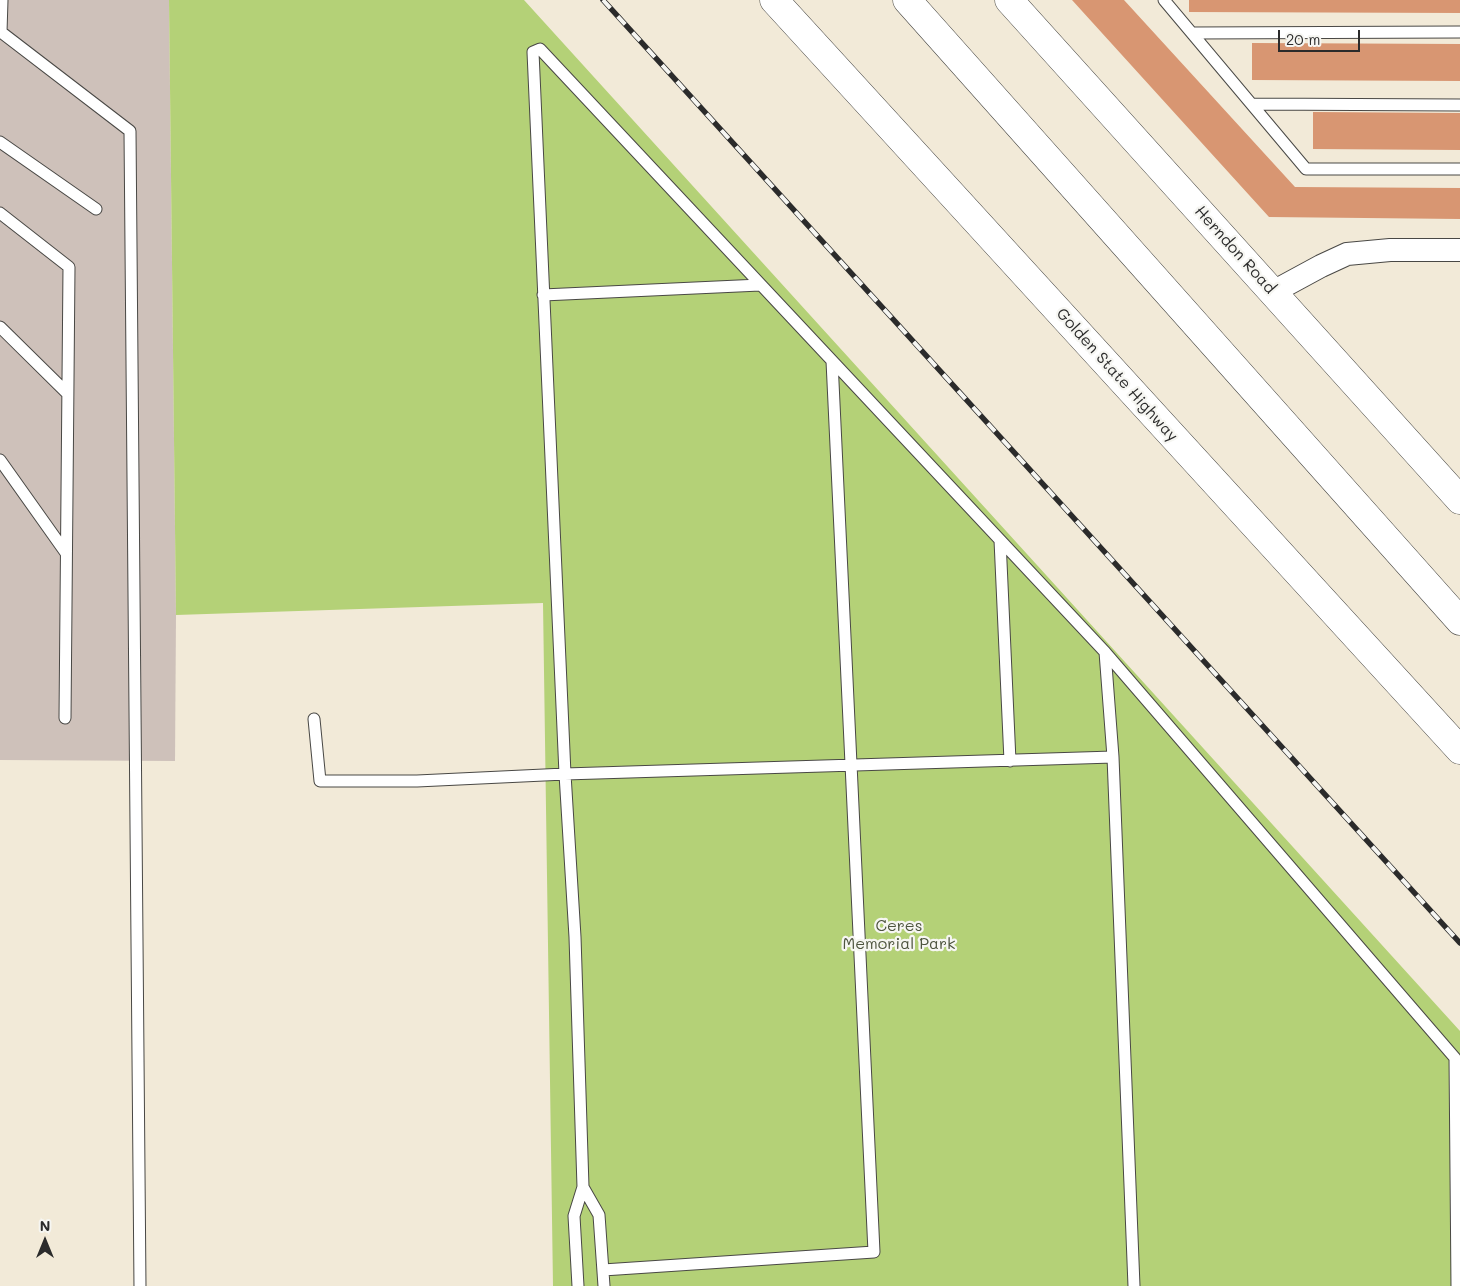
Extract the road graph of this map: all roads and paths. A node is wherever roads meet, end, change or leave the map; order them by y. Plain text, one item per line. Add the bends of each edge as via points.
1 (2, 0) edge
2 (774, 0) edge
3 (908, 0) edge
4 (1009, 0) edge
5 (1164, 0) edge
6 (1460, 32) edge
7 (1192, 33) junction
8 (1252, 104) junction
9 (1460, 105) edge
10 (0, 142) edge
11 (1460, 169) edge
12 (96, 209) dead end
13 (0, 213) edge
14 (1460, 250) edge
15 (760, 284) junction
16 (1273, 292) junction
17 (543, 295) junction
18 (0, 327) edge
19 (832, 361) junction
20 (68, 393) junction
21 (0, 460) edge
22 (1460, 500) edge
23 (1000, 540) junction
24 (66, 552) junction
25 (1425, 581) junction
26 (1460, 614) edge
27 (1460, 621) edge
28 (1105, 652) junction
29 (64, 718) dead end
30 (314, 719) dead end
31 (1460, 750) edge
32 (1113, 757) junction
33 (1010, 761) junction
34 (851, 766) junction
35 (566, 774) junction
36 (583, 1187) junction
37 (603, 1270) junction
38 (140, 1286) edge
39 (578, 1286) edge
40 (604, 1286) edge
41 (1134, 1286) edge
42 (1457, 1286) edge

1 - 38 lane via 1,32 130,132
2 - 31 main road, Golden State Highway
3 - 25 main road
4 - 16 main road, Herndon Road
5 - 7 lane
6 - 7 lane
7 - 8 lane
8 - 9 lane
8 - 11 lane via 1306,169
10 - 12 lane
13 - 20 lane via 69,267
14 - 16 street via 1347,254
15 - 17 lane
15 - 17 lane via 540,50 533,52 533,61
15 - 19 lane
16 - 22 main road, Herndon Road
17 - 35 lane
18 - 20 lane
19 - 23 lane
19 - 34 lane
20 - 24 lane
21 - 24 lane
23 - 28 lane
23 - 33 lane
24 - 29 lane
25 - 26 main road
25 - 27 main road
28 - 32 lane
28 - 42 lane via 1455,1058
30 - 35 lane via 320,781 417,781
32 - 33 lane
32 - 41 lane
33 - 34 lane
34 - 35 lane
34 - 37 lane via 874,1252
35 - 36 lane
36 - 37 lane via 599,1215
36 - 39 lane via 574,1216
37 - 40 lane

